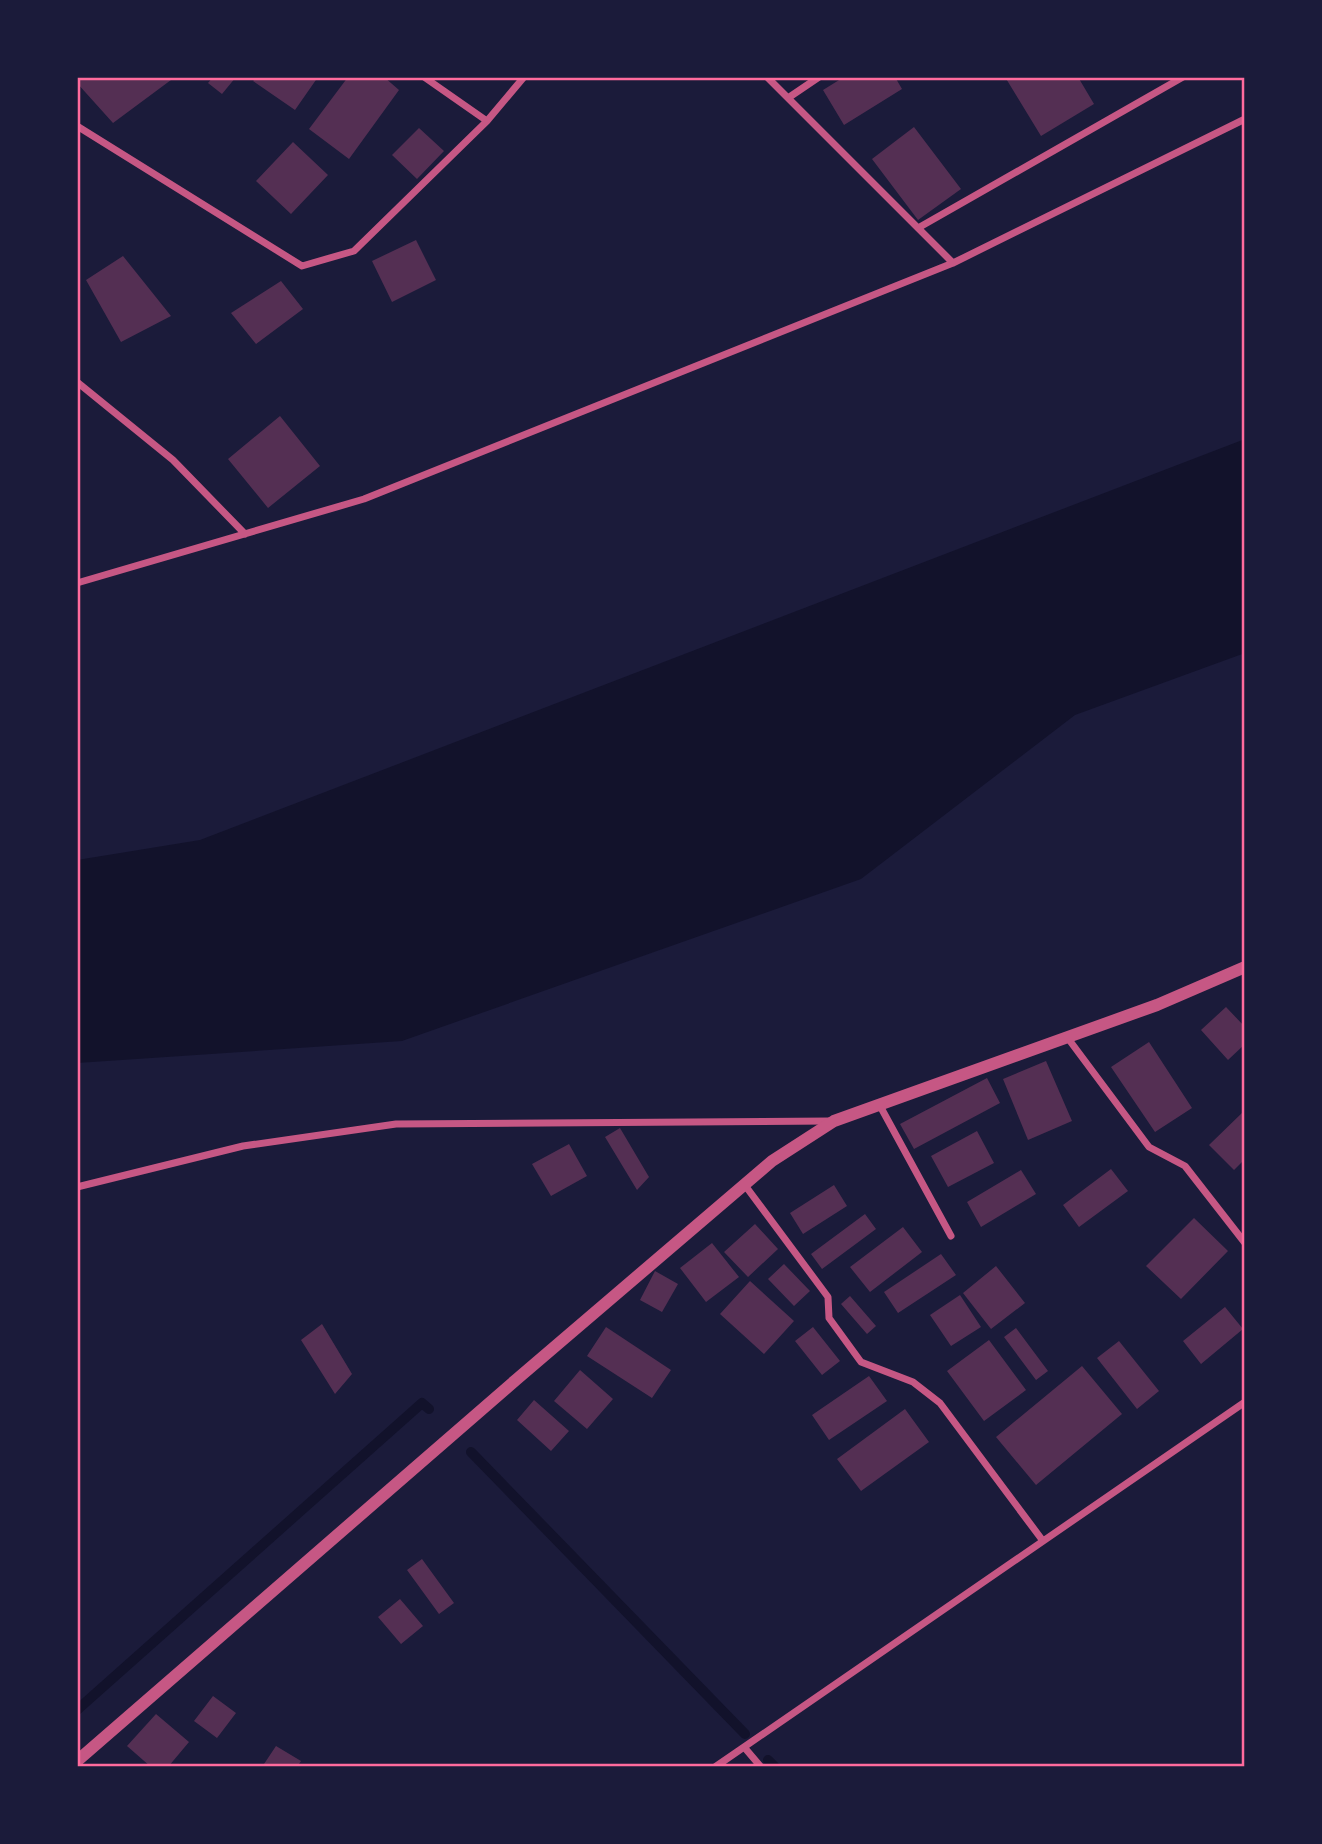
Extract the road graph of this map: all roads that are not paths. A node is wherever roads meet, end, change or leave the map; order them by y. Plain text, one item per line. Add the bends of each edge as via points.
1 (424, 77) edge
2 (524, 77) edge
3 (767, 77) edge
4 (819, 77) edge
5 (1183, 77) edge
6 (788, 98) junction
7 (1245, 119) edge
8 (487, 121) junction
9 (77, 126) edge
10 (918, 228) junction
11 (953, 262) junction
12 (77, 382) edge
13 (245, 534) junction
14 (77, 583) edge
15 (1245, 967) edge
16 (1067, 1037) junction
17 (879, 1104) junction
18 (834, 1121) junction
19 (744, 1184) junction
20 (77, 1186) edge
21 (951, 1236) dead end
22 (1245, 1243) edge
23 (1245, 1402) edge
24 (1043, 1541) junction
25 (744, 1748) junction
26 (77, 1761) edge
27 (715, 1767) edge
28 (761, 1767) edge

1 - 8 street
2 - 8 street
3 - 6 street
4 - 6 street
5 - 10 street
6 - 10 street
7 - 11 street
8 - 9 street via 354,251 302,266
10 - 11 street
11 - 13 street via 364,499
12 - 13 street via 173,460
13 - 14 street
15 - 16 street
16 - 17 street
16 - 22 street via 1149,1147 1185,1166
17 - 18 street
17 - 21 street
18 - 19 street
18 - 20 street via 396,1124 243,1146
19 - 24 street via 828,1297 829,1318 861,1362 913,1382 940,1403
19 - 26 street
23 - 24 street
24 - 25 street
25 - 27 street
25 - 28 street

